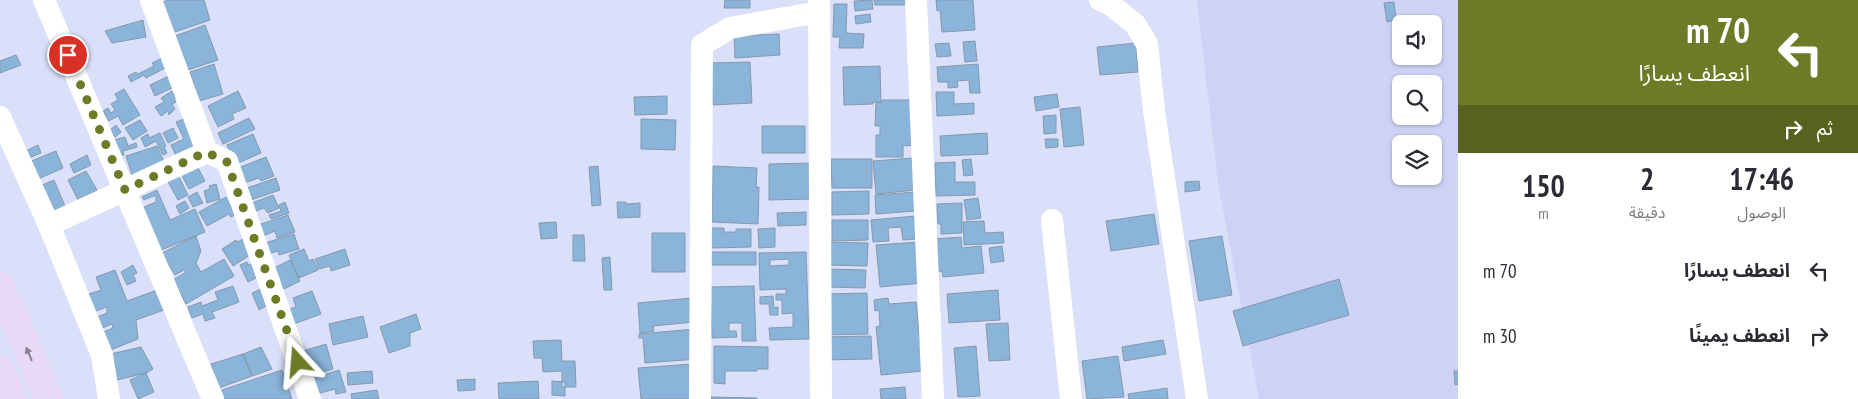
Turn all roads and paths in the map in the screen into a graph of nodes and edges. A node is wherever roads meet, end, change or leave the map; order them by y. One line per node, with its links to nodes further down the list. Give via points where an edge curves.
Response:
1 (44, 0): 8 (street)
2 (151, 0): 7 (street)
3 (916, 0): 20 (street)
4 (1100, 0): 22 (street, via 1135,24 1147,44)
5 (819, 6): 18 (street, via 730,28 702,45); 19 (street)
6 (0, 117): 10 (street)
7 (206, 152): 8 (street); 17 (street, via 227,162)
8 (125, 190): 10 (street); 16 (street)
9 (1052, 220): 21 (street)
10 (49, 225): 15 (street, via 102,355)
11 (0, 285): 14 (street, one-way to 11)
12 (0, 370): 13 (street)
13 (12, 399)
14 (48, 399)
15 (109, 399)
16 (213, 399)
17 (310, 399)
18 (700, 399)
19 (821, 399)
20 (933, 399)
21 (1071, 399)
22 (1196, 399)

